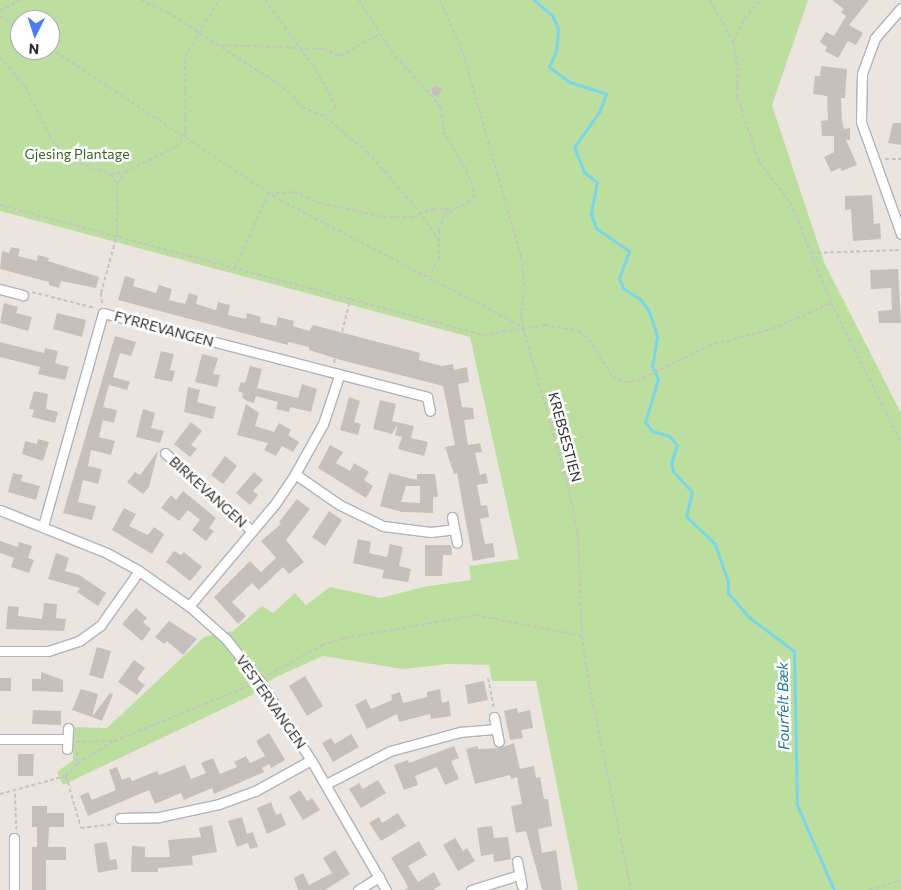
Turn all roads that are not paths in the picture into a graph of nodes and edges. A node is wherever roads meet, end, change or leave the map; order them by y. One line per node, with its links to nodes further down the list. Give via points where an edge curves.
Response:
1 (901, 8): 2 (street, via 875,38 862,73 861,122)
2 (901, 234)
3 (0, 289): 4 (street)
4 (23, 296)
5 (339, 376): 6 (street, FYRREVANGEN, via 427,397); 8 (street, BIRKEVANGEN, via 322,424); 11 (street, FYRREVANGEN, via 103,313)
6 (430, 411)
7 (165, 454): 13 (street, BIRKEVANGEN)
8 (295, 474): 12 (street, via 340,505 383,526 406,531); 13 (street, BIRKEVANGEN)
9 (0, 510): 11 (street, VESTERVANGEN)
10 (452, 517): 12 (street)
11 (43, 526): 15 (street, VESTERVANGEN, via 107,553)
12 (454, 529): 14 (street)
13 (252, 531): 16 (street, BIRKEVANGEN)
14 (457, 543)
15 (139, 571): 16 (street, VESTERVANGEN); 17 (street, via 100,626 79,641 48,651)
16 (189, 606): 23 (street, VESTERVANGEN, via 226,639 259,680)
17 (0, 651)
18 (494, 717): 20 (street)
19 (68, 728): 21 (street, via 67,744)
20 (496, 729): 22 (street); 24 (street, via 460,732 407,745 357,766)
21 (0, 738)
22 (498, 742)
23 (311, 760): 24 (street, VESTERVANGEN); 25 (street, via 255,791 219,804 160,817)
24 (326, 784): 29 (street, VESTERVANGEN)
25 (120, 818)
26 (14, 838): 31 (street)
27 (517, 861): 28 (street)
28 (520, 875): 30 (street); 34 (street)
29 (379, 877): 32 (street); 33 (street, VESTERVANGEN)
30 (522, 886)
31 (14, 890)
32 (358, 890)
33 (386, 890)
34 (470, 890)

